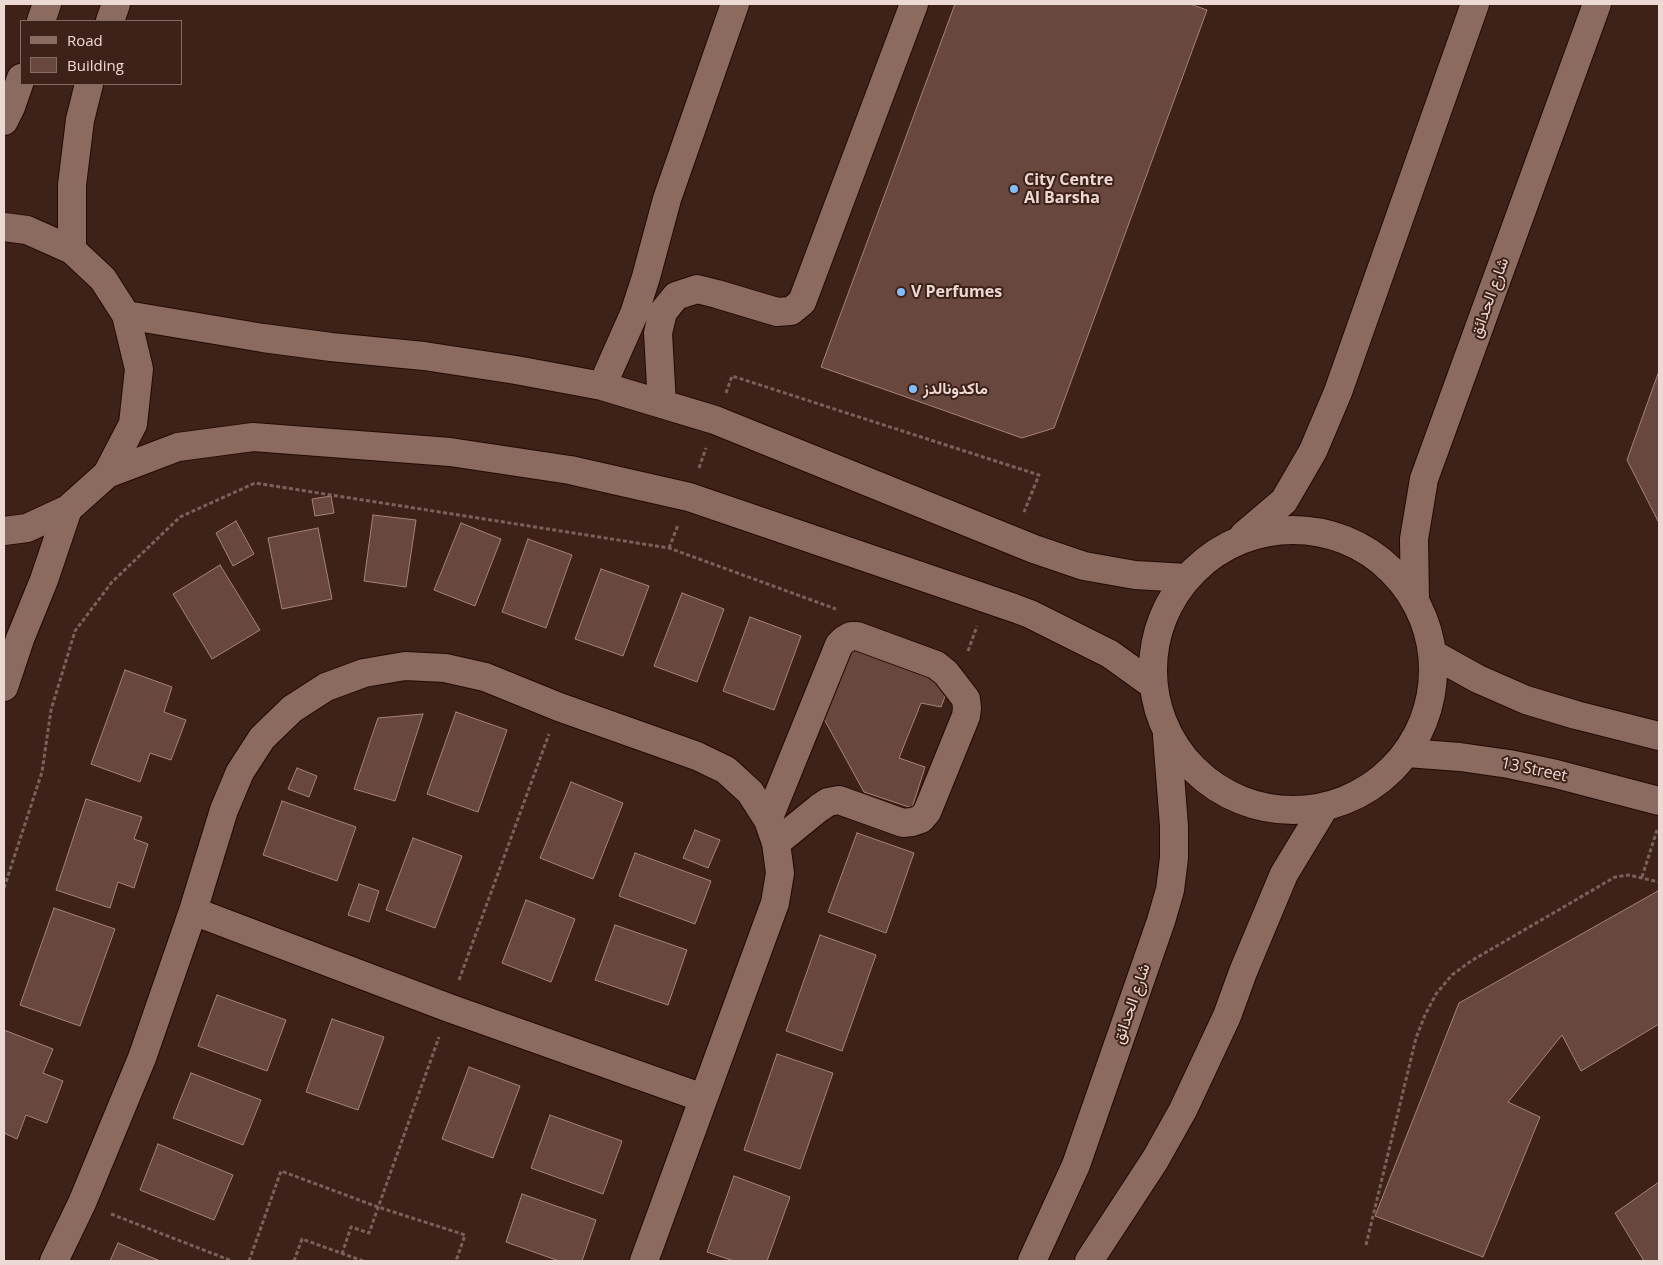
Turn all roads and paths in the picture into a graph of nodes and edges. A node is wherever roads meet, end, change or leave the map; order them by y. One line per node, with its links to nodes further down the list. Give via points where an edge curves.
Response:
1 (47, 4): 7 (street)
2 (116, 4): 8 (street)
3 (735, 4): 15 (street, via 667,199 634,314)
4 (914, 4): 16 (street, via 802,302 790,311 777,312 697,289 676,296 663,312 658,333)
5 (1475, 4): 23 (street, via 1338,392 1313,451 1284,500)
6 (1597, 4): 27 (street, شارع الحدائق, via 1424,479 1414,539)
7 (41, 20)
8 (110, 20)
9 (20, 81): 11 (street)
10 (89, 85): 13 (street, via 80,120 72,185)
11 (4, 121)
12 (4, 227): 13 (street, via 27,230)
13 (72, 250): 14 (street, via 103,279)
14 (126, 315): 15 (street, via 263,338 434,357); 18 (street, via 139,369 133,424)
15 (602, 386): 16 (street)
16 (662, 404): 17 (street)
17 (715, 420): 19 (path); 22 (street); 22 (path, via 732,376 1038,475)
18 (107, 474): 19 (street, via 178,447 253,437 450,452 570,470); 20 (street)
19 (689, 497): 24 (path); 26 (street)
20 (68, 509): 21 (street, via 27,528); 32 (street)
21 (4, 531)
22 (1012, 540): 25 (street, via 1084,566 1135,575)
23 (1238, 540): 25 (street, via 1211,556); 27 (street, via 1277,530 1300,529 1335,535 1366,550 1394,571)
24 (669, 548): 28 (path); 42 (path, via 256,483 180,517 112,582 75,631 51,710 42,772)
25 (1187, 578): 31 (street, via 1171,601 1157,635 1153,653)
26 (988, 599): 30 (path); 31 (street, via 1030,614 1110,654)
27 (1414, 599): 29 (street, via 1426,625)
28 (845, 612)
29 (1432, 654): 34 (street, via 1478,680 1526,700); 35 (street, via 1434,675 1426,716)
30 (965, 656)
31 (1153, 685): 33 (street)
32 (4, 687)
33 (1167, 734): 37 (street, via 1204,780 1230,797 1261,808 1292,812); 54 (street, شارع الحدائق, via 1174,826 1170,890 1076,1165)
34 (1659, 736)
35 (1407, 753): 36 (street, 13 Street, via 1460,756 1509,764); 37 (street, via 1388,774 1365,791)
36 (1659, 801)
37 (1324, 808): 55 (street, via 1284,874 1219,1033 1183,1110 1155,1160)
38 (1659, 824): 40 (path)
39 (772, 831): 39 (street, via 828,802 839,800 903,823 920,819 927,812 966,716 966,700 946,673 936,665 857,636 839,644); 43 (street, via 750,792 726,770 697,756 485,677 445,668 404,666 364,673 326,687 292,709 262,738 240,772 224,810); 44 (street, via 780,873 775,903)
40 (1642, 877): 41 (path); 46 (path, via 1616,877 1603,884 1472,960 1436,994 1416,1038)
41 (1659, 882)
42 (4, 888)
43 (193, 911): 44 (street, via 449,1008); 45 (street, via 142,1058)
44 (703, 1098): 53 (street)
45 (82, 1202): 47 (street); 48 (path)
46 (1366, 1245)
47 (54, 1261)
48 (232, 1261)
49 (249, 1261): 52 (path, via 281,1172 465,1235)
50 (294, 1261): 51 (path, via 302,1239)
51 (363, 1261)
52 (456, 1261)
53 (644, 1261)
54 (1032, 1261)
55 (1089, 1261)

